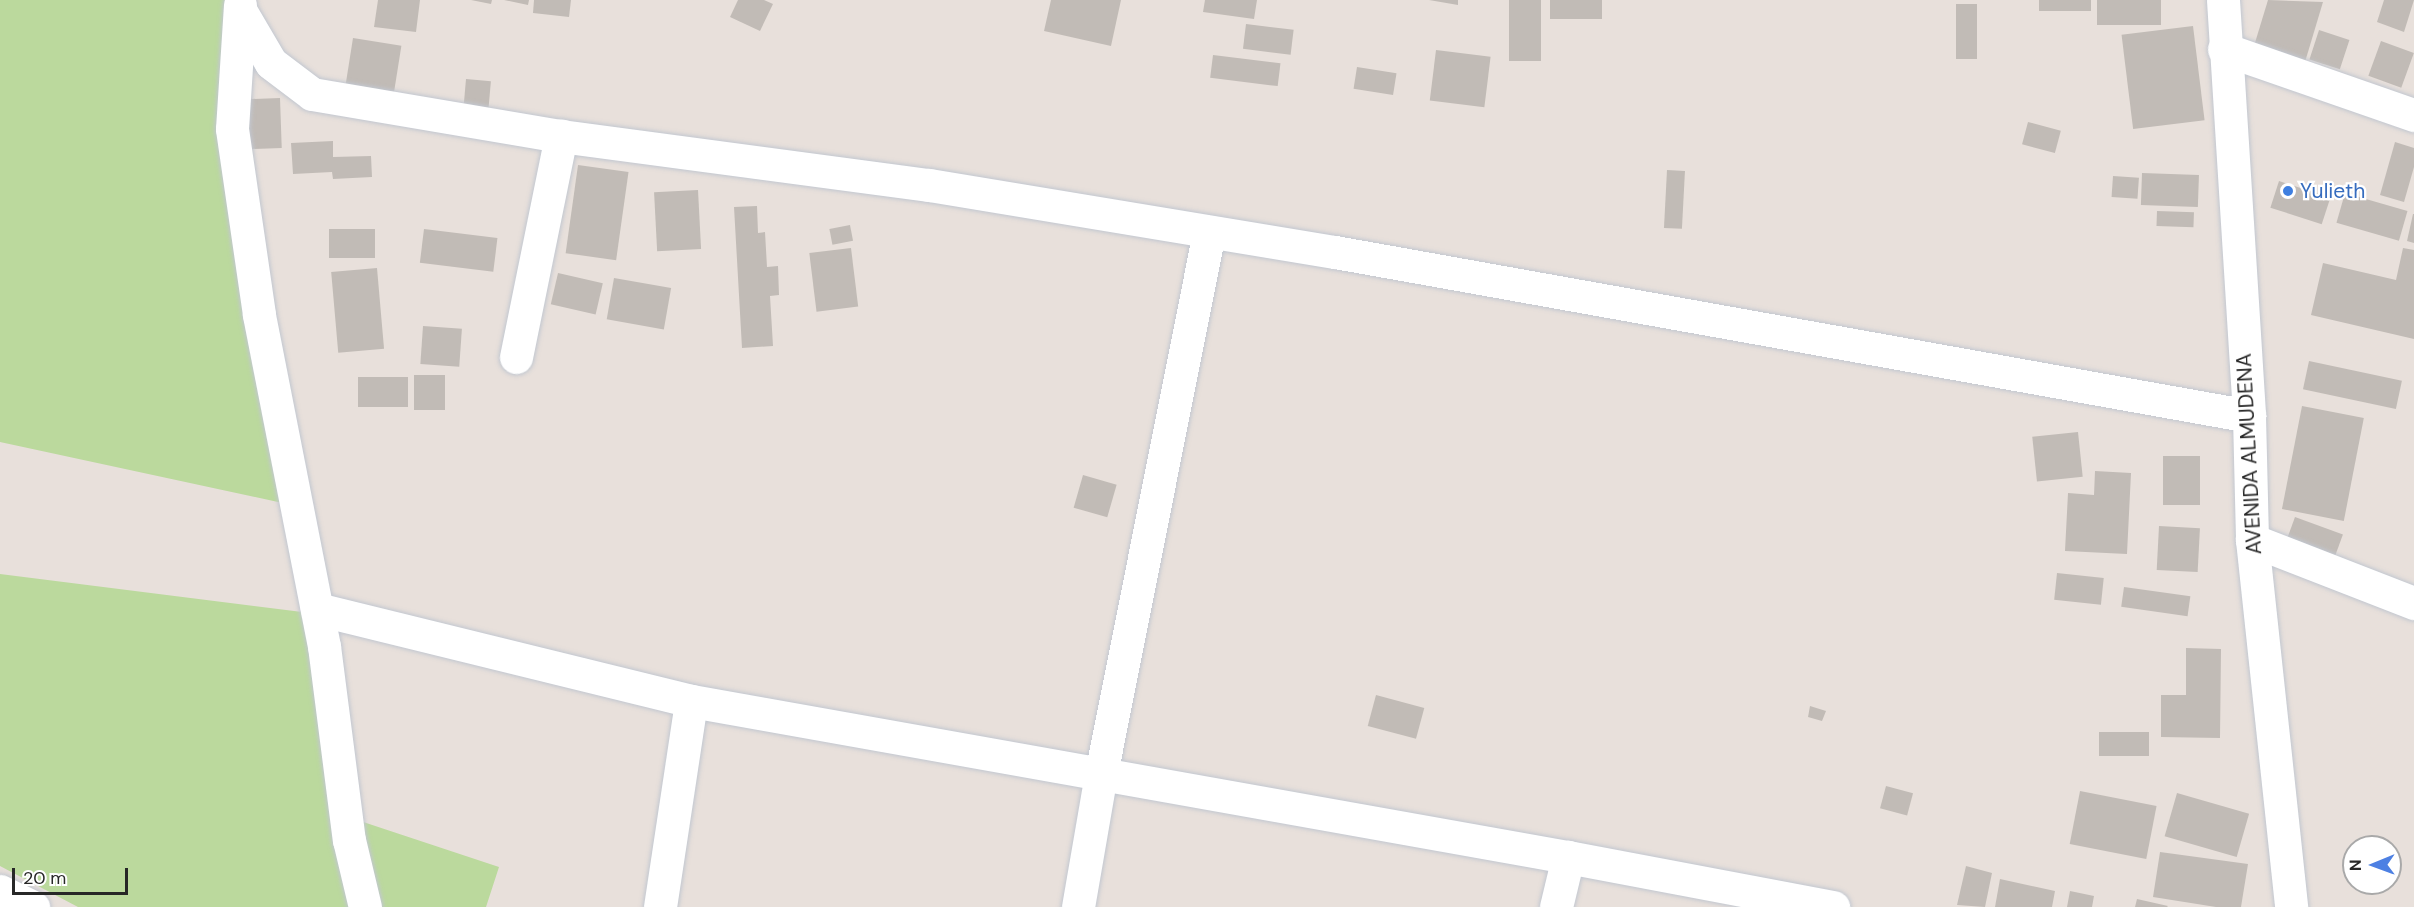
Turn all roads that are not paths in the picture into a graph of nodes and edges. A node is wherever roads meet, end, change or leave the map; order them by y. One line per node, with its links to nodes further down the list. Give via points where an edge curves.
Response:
1 (2223, 0): 3 (street, AVENIDA ALMUDENA)
2 (240, 5): 5 (street, via 272,63 312,93); 11 (street, via 232,129 259,315)
3 (2224, 49): 4 (street); 8 (street, AVENIDA ALMUDENA)
4 (2414, 115)
5 (561, 136): 6 (street, via 929,185); 7 (street)
6 (1209, 232): 8 (street); 13 (street)
7 (516, 357)
8 (2249, 416): 9 (street, AVENIDA ALMUDENA)
9 (2252, 540): 10 (street); 22 (street, AVENIDA ALMUDENA)
10 (2414, 603)
11 (317, 609): 12 (street); 17 (street, via 349,840)
12 (691, 701): 13 (street); 18 (street)
13 (1101, 774): 14 (street); 19 (street)
14 (1568, 857): 20 (street); 21 (street)
15 (0, 891): 16 (street)
16 (33, 907)
17 (365, 907)
18 (660, 907)
19 (1078, 907)
20 (1556, 907)
21 (1833, 907)
22 (2291, 907)

